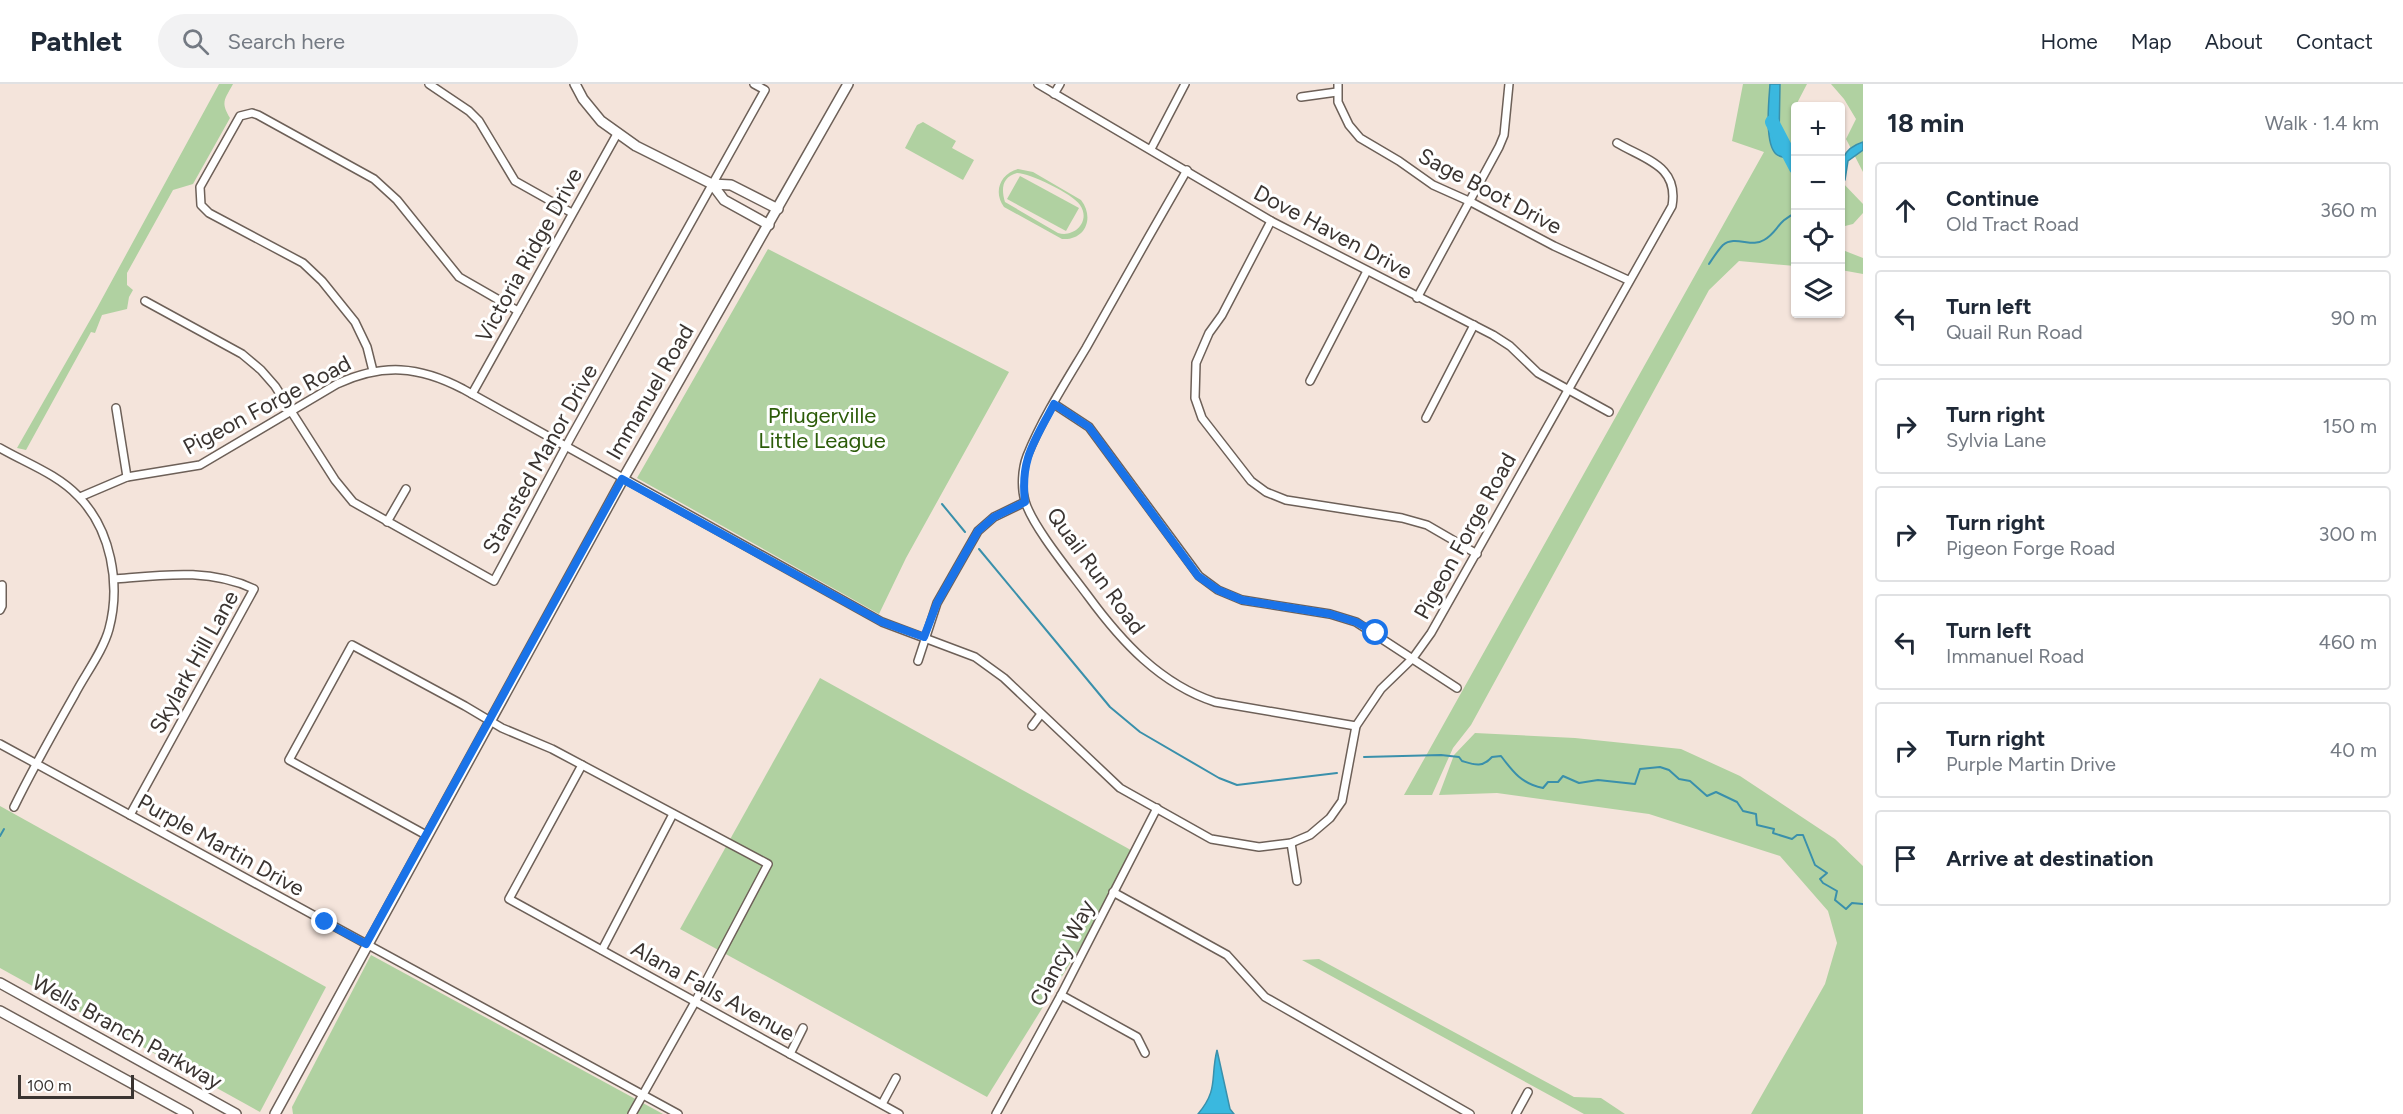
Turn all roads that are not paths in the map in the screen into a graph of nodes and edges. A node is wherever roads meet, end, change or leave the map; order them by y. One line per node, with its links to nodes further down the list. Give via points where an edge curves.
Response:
1 (429, 84): 20 (street, via 474,116 515,181)
2 (575, 84): 13 (street, via 591,110)
3 (754, 84): 17 (street, Stansted Manor Drive, via 765,90)
4 (848, 84): 19 (street, Immanuel Road)
5 (1038, 84): 11 (street, Dove Haven Drive)
6 (1060, 84): 11 (street)
7 (1185, 84): 15 (street)
8 (1338, 84): 10 (street, Sage Boot Drive)
9 (1509, 84): 18 (street, via 1504,135)
10 (1337, 93): 12 (street); 18 (street, Sage Boot Drive, via 1348,125 1360,138 1433,185)
11 (1054, 94): 15 (street, Dove Haven Drive)
12 (1301, 97)
13 (617, 134): 17 (street); 20 (street, Victoria Ridge Drive)
14 (1617, 143): 24 (street, Pigeon Forge Road, via 1665,170 1673,185 1672,206)
15 (1150, 149): 16 (street, Dove Haven Drive)
16 (1187, 170): 21 (street, Dove Haven Drive); 33 (street, Quail Run Road)
17 (712, 184): 19 (street, via 731,185); 22 (street, via 724,200); 38 (street, Stansted Manor Drive)
18 (1471, 202): 24 (street, Sage Boot Drive); 25 (street)
19 (778, 209): 22 (street, Immanuel Road)
20 (572, 213): 27 (street, Victoria Ridge Drive)
21 (1271, 221): 23 (street, Dove Haven Drive); 46 (street, via 1196,363 1195,398 1202,418 1251,481 1266,492 1286,500 1410,520 1427,525)
22 (769, 225): 41 (street, Immanuel Road)
23 (1367, 271): 25 (street, Dove Haven Drive); 30 (street)
24 (1628, 280): 31 (street, Pigeon Forge Road)
25 (1417, 298): 28 (street, Dove Haven Drive)
26 (145, 301): 35 (street, Stansted Manor Drive, via 242,354 275,386)
27 (518, 311): 29 (street, via 459,277 398,200 374,179 258,115 240,116 200,187 201,205 303,263 322,281 355,322); 32 (street, Victoria Ridge Drive)
28 (1474, 325): 31 (street, Dove Haven Drive, via 1510,346 1538,373); 37 (street)
29 (373, 370): 32 (street, Pigeon Forge Road, via 427,373); 35 (street, Pigeon Forge Road, via 337,384)
30 (1310, 381)
31 (1567, 389): 36 (street, Dove Haven Drive); 46 (street, Pigeon Forge Road)
32 (472, 394): 38 (street, Pigeon Forge Road)
33 (1054, 404): 44 (street, Quail Run Road, via 1026,458); 51 (street, via 1089,427 1198,576 1242,600 1356,622)
34 (116, 408): 40 (street)
35 (292, 410): 40 (street, Pigeon Forge Road, via 200,465); 45 (street, Stansted Manor Drive, via 347,495)
36 (1610, 412)
37 (1426, 418)
38 (566, 447): 41 (street, Pigeon Forge Road); 45 (street, Stansted Manor Drive, via 494,581)
39 (0, 448): 43 (street)
40 (127, 477): 43 (street, Pigeon Forge Road)
41 (622, 479): 50 (street, Pigeon Forge Road, via 882,622); 55 (street, Immanuel Road)
42 (406, 489): 45 (street)
43 (80, 497): 47 (street, via 96,519 109,550)
44 (1025, 502): 50 (street, via 994,517 978,531 937,603); 57 (street, Quail Run Road, via 1040,530 1109,626 1133,651 1192,695)
45 (387, 522)
46 (1477, 554): 51 (street, Pigeon Forge Road)
47 (114, 579): 59 (street, via 108,631); 64 (street, Skylark Hill Lane, via 203,575 235,580 255,589)
48 (2, 585): 49 (street)
49 (0, 610)
50 (924, 637): 52 (street); 54 (street, Pigeon Forge Road, via 975,657 1004,678)
51 (1413, 658): 53 (street); 57 (street, Pigeon Forge Road, via 1381,689)
52 (918, 661)
53 (1457, 688)
54 (1041, 714): 56 (street); 62 (street, Pigeon Forge Road, via 1120,788)
55 (489, 721): 60 (street); 65 (street, Immanuel Road); 65 (street, via 352,645 289,760)
56 (1032, 726)
57 (1356, 726): 66 (street, Pigeon Forge Road, via 1342,801 1310,835)
58 (0, 744): 59 (street, Purple Martin Drive)
59 (35, 763): 61 (street); 64 (street, Purple Martin Drive)
60 (582, 765): 63 (street); 70 (street, Alana Falls Avenue, via 509,899)
61 (14, 807)
62 (1157, 808): 66 (street, Pigeon Forge Road, via 1211,839 1259,847); 68 (street, Clancy Way)
63 (673, 814): 70 (street); 73 (street, via 768,864)
64 (130, 815): 69 (street, Purple Martin Drive)
65 (426, 835): 69 (street, Immanuel Road)
66 (1291, 843): 67 (street)
67 (1297, 881)
68 (1113, 892): 72 (street, Clancy Way); 89 (street, via 1227,955 1265,997)
69 (366, 944): 80 (street, Purple Martin Drive); 84 (street, Immanuel Road)
70 (602, 950): 73 (street, Alana Falls Avenue)
71 (0, 983): 83 (street, Wells Branch Parkway)
72 (1061, 995): 76 (street, via 1137,1038); 88 (street, Clancy Way)
73 (695, 1002): 77 (street, Alana Falls Avenue); 80 (street)
74 (0, 1011): 82 (street, Wells Branch Parkway)
75 (803, 1028): 77 (street)
76 (1145, 1053)
77 (790, 1054): 81 (street, Alana Falls Avenue)
78 (896, 1078): 81 (street)
79 (1528, 1092): 90 (street)
80 (642, 1094): 85 (street); 86 (street, Purple Martin Drive)
81 (882, 1104): 87 (street, Alana Falls Avenue)
82 (188, 1114)
83 (236, 1114)
84 (275, 1114)
85 (632, 1114)
86 (678, 1114)
87 (899, 1114)
88 (996, 1114)
89 (1470, 1114)
90 (1516, 1114)

